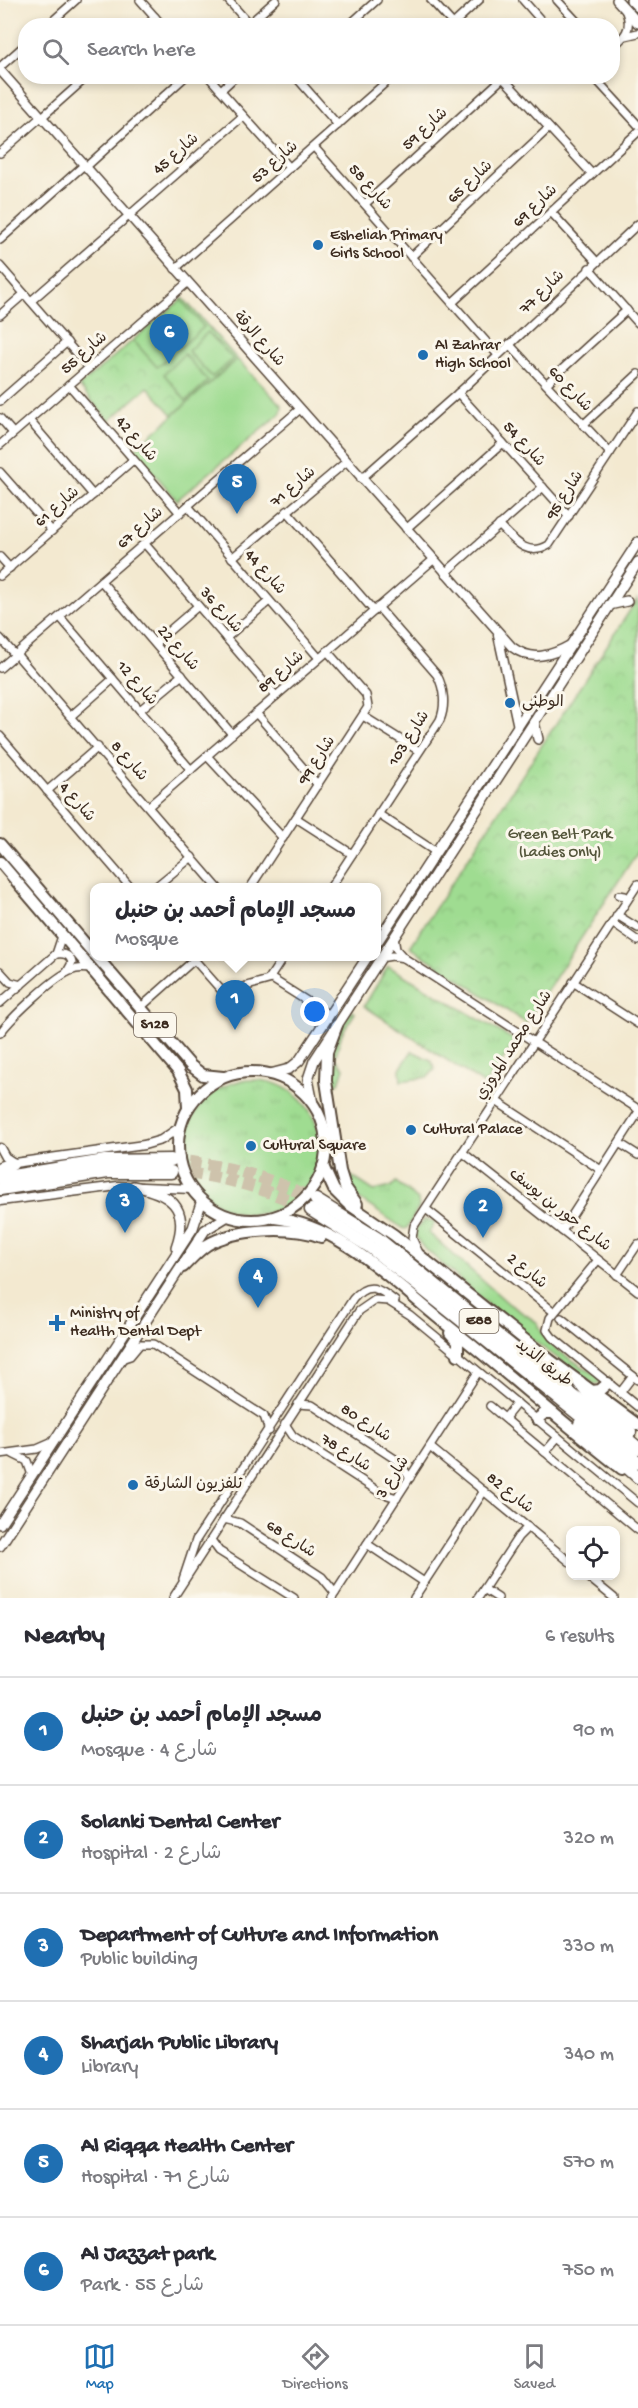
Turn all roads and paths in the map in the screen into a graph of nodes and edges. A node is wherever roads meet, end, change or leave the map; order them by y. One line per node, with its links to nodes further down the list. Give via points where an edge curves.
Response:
1 (76, 0): 15 (street)
2 (140, 0): 14 (street)
3 (228, 0): 16 (street)
4 (276, 0): 17 (street)
5 (377, 0): 18 (street)
6 (431, 0): 19 (street)
7 (479, 0): 20 (street)
8 (523, 0): 21 (street)
9 (557, 0): 22 (street)
10 (617, 0): 12 (main road)
11 (631, 0): 12 (main road); 13 (main road)
12 (623, 5): 23 (main road); 25 (street, via 629,23)
13 (638, 7)
14 (155, 17)
15 (56, 18)
16 (244, 18)
17 (257, 18)
18 (357, 18)
19 (446, 18)
20 (460, 18)
21 (539, 18)
22 (573, 18)
23 (638, 23)
24 (638, 33): 25 (street)
25 (625, 36): 26 (street)
26 (620, 41)
27 (18, 51): 28 (street)
28 (0, 68): 40 (street, شارع الرقة)
29 (79, 84): 40 (street)
30 (177, 84): 47 (street)
31 (215, 84): 38 (street)
32 (228, 84): 38 (street)
33 (302, 84): 41 (street)
34 (384, 84): 41 (street, شارع 53)
35 (496, 84): 50 (street, شارع 59)
36 (510, 84): 43 (street)
37 (600, 84): 42 (street)
38 (221, 90): 39 (street)
39 (243, 116): 48 (street); 52 (street, شارع 45)
40 (42, 117): 46 (street); 47 (street, شارع الرقة)
41 (338, 125): 45 (street, شارع 53)
42 (638, 125)
43 (549, 128): 49 (street); 55 (street, شارع 65)
44 (638, 132): 49 (street, شارع 69)
45 (314, 147): 48 (street, شارع 53); 50 (street, شارع 58)
46 (0, 153)
47 (85, 166): 52 (street, شارع الرقة); 54 (street)
48 (290, 168): 59 (street, شارع 53)
49 (592, 174): 51 (street, شارع 69)
50 (365, 204): 55 (street, شارع 58)
51 (551, 212): 56 (street); 63 (street, شارع 69)
52 (128, 214): 59 (street, شارع الرقة); 62 (street, شارع 45)
53 (637, 226): 56 (street, شارع 77)
54 (0, 240)
55 (411, 257): 63 (street, شارع 58)
56 (596, 261): 58 (street, شارع 77)
57 (0, 266): 61 (street)
58 (589, 268): 64 (street); 68 (street, شارع 77)
59 (175, 269): 60 (street, شارع الرقة)
60 (187, 283): 70 (street, شارع 55); 76 (street, شارع الرقة)
61 (24, 294): 62 (street); 65 (street)
62 (31, 301): 67 (street)
63 (452, 303): 69 (street, شارع 58)
64 (627, 310): 66 (street); 72 (street)
65 (0, 315)
66 (638, 323)
67 (67, 342): 70 (street); 75 (street)
68 (509, 344): 69 (street, شارع 77); 72 (street, شارع 60)
69 (498, 355): 74 (street, شارع 77)
70 (89, 368): 73 (street, شارع 55)
71 (638, 374): 80 (street)
72 (546, 384): 80 (street, شارع 60)
73 (69, 385): 79 (street, شارع 55); 85 (street, شارع 42)
74 (458, 393): 82 (street, شارع 54); 88 (street, شارع 77)
75 (0, 401)
76 (300, 409): 86 (street, شارع الرقة); 91 (street, شارع 67)
77 (638, 411): 84 (street, شارع 95)
78 (0, 418): 81 (street)
79 (29, 420): 81 (street, شارع 55); 90 (street)
80 (583, 425): 84 (street, شارع 60)
81 (13, 433): 83 (street, شارع 55)
82 (503, 443): 89 (street, شارع 54); 96 (street)
83 (0, 445)
84 (610, 453): 94 (street, شارع 95)
85 (134, 460): 90 (street, شارع 61); 93 (street, شارع 42)
86 (346, 462): 88 (street, شارع الرقة); 92 (street, شارع 71)
87 (0, 472): 97 (street)
88 (361, 479): 96 (street, شارع الرقة)
89 (543, 487): 94 (street, شارع 54); 95 (street)
90 (93, 495): 97 (street, شارع 61)
91 (188, 506): 93 (street, شارع 67); 101 (street, شارع 44)
92 (287, 512): 101 (street, شارع 71); 114 (street, شارع 103)
93 (180, 513): 99 (street, شارع 67)
94 (569, 516): 95 (street, شارع 95, via 552,542 538,549 520,546)
95 (500, 525): 106 (street)
96 (406, 529): 103 (street, شارع الرقة)
97 (52, 531): 105 (street, شارع 61)
98 (638, 542): 102 (main road)
99 (145, 544): 109 (street, شارع 67); 113 (street, شارع 36)
100 (0, 557): 105 (street)
101 (232, 558): 110 (street, شارع 44)
102 (627, 559): 108 (main road, via 632,562); 120 (main road)
103 (433, 560): 106 (street, شارع الرقة); 114 (street, شارع 89)
104 (638, 562): 108 (main road)
105 (10, 568): 107 (street, شارع 61)
106 (445, 573): 116 (street, شارع الرقة)
107 (0, 576)
108 (626, 580): 112 (main road)
109 (101, 581): 115 (street, شارع 67); 119 (street, شارع 22)
110 (269, 601): 118 (street); 123 (street, شارع 44)
111 (627, 601): 112 (main road)
112 (609, 604): 132 (main road)
113 (198, 606): 118 (street, شارع 36); 119 (street)
114 (376, 609): 121 (street, شارع 89); 138 (street, شارع 103, via 435,671 440,682 443,713)
115 (60, 617): 122 (street, شارع 67); 126 (street, شارع 12)
116 (495, 629): 120 (street, شارع الرقة, via 516,650 534,657 549,656); 133 (street, شارع الرقة)
117 (0, 638): 122 (street, شارع 8)
118 (226, 638): 127 (street, شارع 36)
119 (155, 643): 125 (street, شارع 22)
120 (572, 644): 133 (main road)
121 (327, 651): 123 (street, شارع 89); 131 (street, via 368,698)
122 (16, 655): 124 (street, شارع 67); 130 (street, شارع 8)
123 (319, 658): 127 (street, شارع 89)
124 (0, 668)
125 (182, 675): 128 (street); 134 (street, شارع 22)
126 (113, 679): 128 (street, شارع 12); 130 (street)
127 (276, 696): 129 (street, شارع 89)
128 (140, 710): 140 (street, شارع 12)
129 (256, 713): 134 (street, شارع 89); 141 (street)
130 (71, 716): 137 (street, شارع 8)
131 (363, 716): 138 (street); 141 (street, شارع 99)
132 (534, 722): 136 (main road); 158 (main road)
133 (518, 727): 148 (main road)
134 (232, 734): 139 (street, شارع 89)
135 (0, 736): 142 (street, شارع 4)
136 (538, 739)
137 (98, 747): 142 (street); 143 (street, شارع 8)
138 (419, 751): 144 (street, شارع 103)
139 (207, 756): 140 (street, شارع 89); 146 (street)
140 (191, 770): 143 (street, شارع 89)
141 (318, 785): 145 (street, شارع 99)
142 (47, 791): 152 (street, شارع 4)
143 (149, 806): 150 (street, شارع 8)
144 (378, 814): 148 (street); 149 (street, شارع 103)
145 (296, 818): 146 (street, شارع 99); 149 (street)
146 (282, 838): 155 (street, شارع 99)
147 (0, 844): 161 (main road, S128)
148 (436, 852): 158 (main road, via 423,880); 167 (main road)
149 (352, 854): 156 (street, شارع 103)
150 (192, 856): 153 (street); 154 (street, شارع 8)
151 (0, 862): 163 (main road, S128)
152 (127, 883)
153 (160, 883)
154 (214, 883)
155 (253, 883)
156 (333, 883)
157 (638, 884): 160 (street, شارع محمد المروزي)
158 (429, 885): 168 (main road)
159 (620, 895): 160 (street)
160 (627, 900): 162 (street, شارع محمد المروزي)
161 (61, 915): 163 (main road, via 58,924); 170 (main road, S128)
162 (617, 915): 164 (street, شارع محمد المروزي); 165 (street)
163 (48, 917): 166 (main road, S128)
164 (612, 923): 169 (street); 186 (street, شارع محمد المروزي)
165 (638, 928)
166 (62, 933): 171 (street); 182 (main road, S128)
167 (381, 936)
168 (394, 937): 172 (main road); 174 (street, via 396,949)
169 (638, 941)
170 (90, 949)
171 (56, 954): 183 (street, via 70,957 72,963); 187 (street)
172 (381, 956)
173 (381, 958): 174 (street)
174 (404, 958): 195 (street)
175 (100, 961): 190 (main road, S128)
176 (190, 961): 190 (street)
177 (196, 961): 184 (street, via 224,991)
178 (281, 961): 184 (street)
179 (365, 961): 191 (main road)
180 (378, 961): 193 (main road)
181 (0, 971): 185 (street)
182 (93, 971): 183 (street, via 80,968); 200 (main road, S128, via 178,1071 187,1089)
183 (67, 972): 194 (street, via 15,1015)
184 (269, 979): 191 (street)
185 (8, 980): 187 (street); 188 (street)
186 (573, 982): 192 (street); 195 (street, شارع محمد المروزي)
187 (21, 985): 188 (street)
188 (10, 994): 189 (street)
189 (0, 1002)
190 (140, 1008): 197 (main road, S128, via 191,1066 208,1076)
191 (329, 1016): 196 (main road, via 299,1061)
192 (638, 1024)
193 (337, 1025): 199 (main road, via 309,1073); 218 (main road, via 327,1052 326,1071 340,1171 348,1193)
194 (0, 1034)
195 (534, 1042): 198 (street, شارع محمد المروزي); 201 (street)
196 (270, 1074): 197 (main road, via 250,1072); 199 (main road, via 298,1088)
197 (224, 1077): 200 (main road, via 203,1090)
198 (496, 1101): 205 (street, شارع محمد المروزي); 209 (street)
199 (313, 1104): 208 (main road, via 326,1134)
200 (188, 1108): 202 (main road)
201 (638, 1111): 203 (street)
202 (180, 1127): 207 (street, via 161,1140 144,1145); 213 (main road, via 179,1160)
203 (619, 1143): 206 (street); 209 (street)
204 (0, 1148): 207 (street)
205 (462, 1152): 216 (street, شارع محمد المروزي); 220 (street, شارع حور بن يوسف)
206 (638, 1155)
207 (7, 1165)
208 (323, 1166): 218 (main road, via 340,1197); 219 (main road, via 309,1193 291,1208)
209 (601, 1170): 220 (street)
210 (0, 1178): 212 (highway, via 105,1161 171,1166)
211 (133, 1186): 213 (street); 215 (street); 224 (main road, via 160,1192 177,1209 181,1232)
212 (0, 1189)
213 (192, 1190): 214 (main road)
214 (202, 1200): 217 (main road); 224 (main road, via 195,1223)
215 (0, 1202)
216 (426, 1209): 223 (street, شارع محمد المروزي, via 411,1232); 229 (street, شارع 2)
217 (228, 1215): 219 (main road); 226 (main road, via 208,1227)
218 (368, 1216): 223 (main road)
219 (270, 1217): 222 (main road, via 317,1228)
220 (562, 1231): 225 (street, شارع حور بن يوسف)
221 (638, 1244): 227 (street)
222 (362, 1257): 226 (main road, via 312,1234 282,1229 219,1240 201,1249); 232 (main road)
223 (421, 1257): 241 (main road)
224 (171, 1260): 237 (main road)
225 (598, 1260): 227 (street, شارع حور بن يوسف); 229 (street)
226 (183, 1267): 234 (main road)
227 (617, 1275): 228 (street, شارع حور بن يوسف)
228 (638, 1292)
229 (554, 1312): 242 (street, via 547,1324 549,1334)
230 (410, 1315): 233 (street); 235 (street, via 382,1291 364,1289 353,1299); 240 (street, via 388,1301 369,1302)
231 (561, 1318): 239 (street)
232 (444, 1322): 233 (main road, via 458,1342); 250 (main road)
233 (458, 1354): 238 (street)
234 (121, 1359): 245 (main road); 252 (street, via 130,1356 140,1344 153,1344)
235 (313, 1363): 240 (street); 251 (street)
236 (518, 1366): 262 (highway, طريق الذيد / E88, via 313,1205 377,1238); 265 (highway, طريق الذيد / E88); 268 (highway)
237 (98, 1372): 245 (main road, via 102,1378 94,1391); 260 (main road)
238 (478, 1372): 246 (street); 261 (street, شارع 3)
239 (635, 1378): 244 (street)
240 (313, 1381): 247 (street)
241 (579, 1382): 243 (main road); 259 (highway)
242 (608, 1383): 243 (main road); 244 (street)
243 (592, 1391): 256 (main road)
244 (620, 1393): 249 (street)
245 (95, 1399): 279 (main road)
246 (517, 1403): 253 (street); 254 (street)
247 (298, 1404): 255 (street); 267 (street, شارع 80, via 312,1405 398,1461)
248 (490, 1406): 253 (street)
249 (638, 1407)
250 (553, 1413): 254 (main road); 268 (main road)
251 (279, 1415): 252 (street); 257 (street)
252 (264, 1416): 257 (street)
253 (505, 1419): 263 (street)
254 (537, 1419): 258 (street)
255 (285, 1424): 270 (street, شارع 78, via 293,1436 381,1493); 272 (street)
256 (638, 1425)
257 (269, 1431): 274 (street)
258 (558, 1437): 263 (street); 271 (street)
259 (638, 1439)
260 (54, 1442): 264 (street, via 37,1449); 266 (main road)
261 (430, 1447): 267 (street, شارع 3); 269 (street, شارع 82)
262 (638, 1448)
263 (545, 1452): 276 (street)
264 (4, 1453): 266 (street, via 25,1458)
265 (638, 1462)
266 (32, 1475): 273 (main road)
267 (410, 1478): 270 (street, شارع 3)
268 (638, 1479)
269 (484, 1491): 275 (street, شارع 82); 282 (street)
270 (397, 1498): 278 (street, شارع 3)
271 (638, 1503)
272 (224, 1519): 277 (street); 285 (street, شارع 68, via 240,1523 322,1576)
273 (0, 1524)
274 (207, 1524): 277 (street, via 200,1543); 283 (street, via 195,1544)
275 (528, 1527): 280 (street, شارع 82); 284 (street)
276 (638, 1530)
277 (209, 1543): 283 (street); 287 (street)
278 (367, 1544): 282 (street); 285 (street, شارع 3)
279 (0, 1546)
280 (566, 1559)
281 (592, 1580): 291 (street)
282 (424, 1582): 288 (street)
283 (180, 1586): 286 (street)
284 (484, 1589): 289 (street); 290 (street)
285 (333, 1596)
286 (173, 1598)
287 (294, 1598)
288 (414, 1598)
289 (478, 1598)
290 (498, 1598)
291 (614, 1598)

